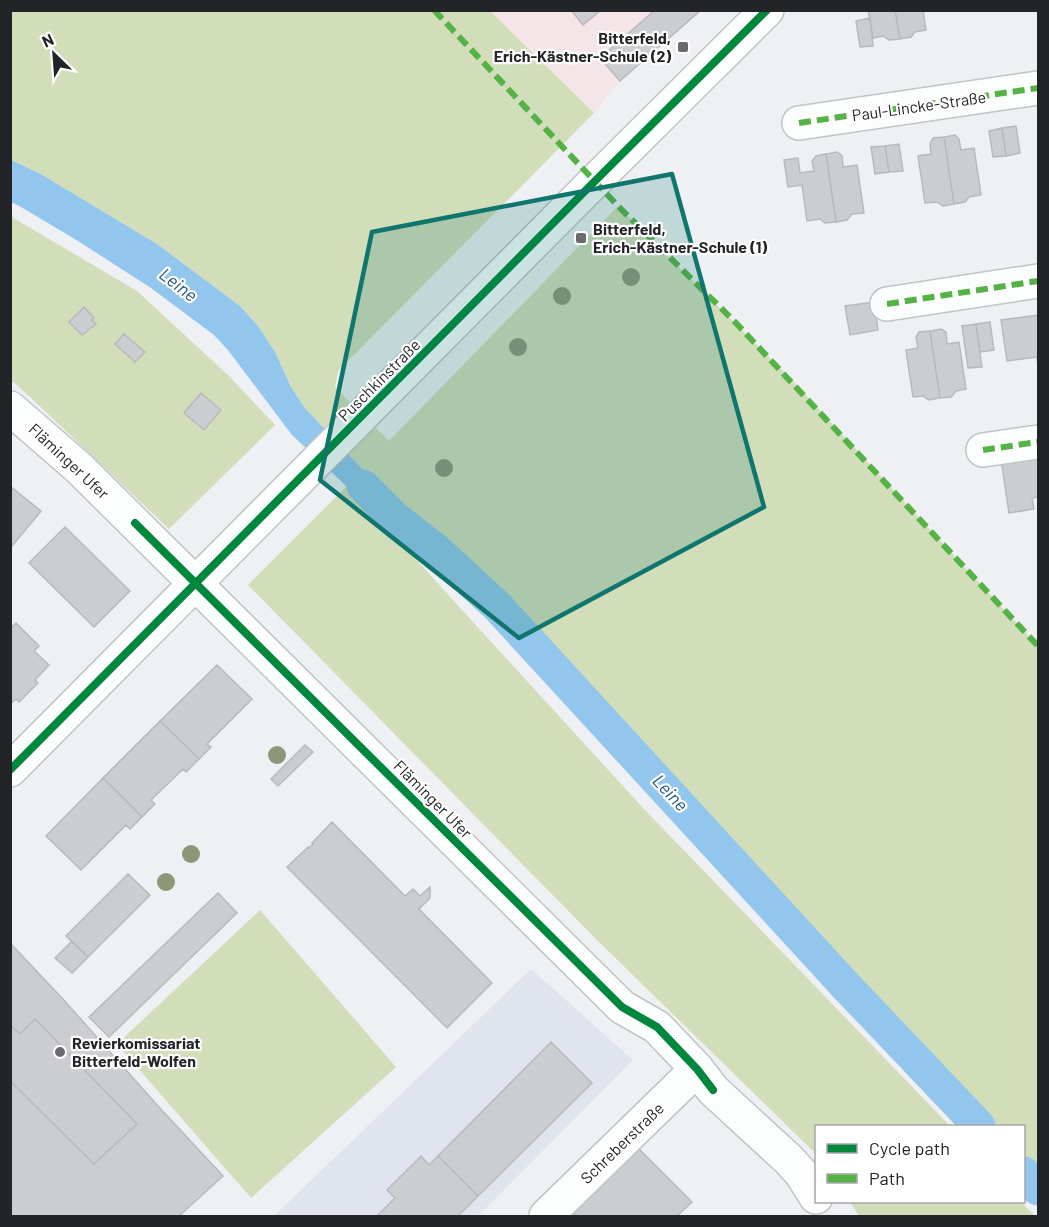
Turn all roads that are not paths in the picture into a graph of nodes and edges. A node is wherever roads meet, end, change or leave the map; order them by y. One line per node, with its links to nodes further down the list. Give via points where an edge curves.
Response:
1 (767, 10): 9 (street, Puschkinstraße)
2 (1038, 88): 3 (street, Paul-Lincke-Straße)
3 (799, 123)
4 (1038, 281): 5 (street)
5 (887, 304)
6 (10, 408): 9 (street, Fläminger Ufer, via 79,468)
7 (1038, 442): 8 (street)
8 (983, 450)
9 (195, 584): 10 (street, Puschkinstraße); 11 (street, Fläminger Ufer, via 622,1007 657,1027)
10 (10, 770)
11 (698, 1069): 12 (street, Fläminger Ufer, via 713,1090 801,1173); 14 (street, Schreberstraße)
12 (815, 1195)
13 (820, 1203): 15 (street)
14 (546, 1216)
15 (828, 1216)

